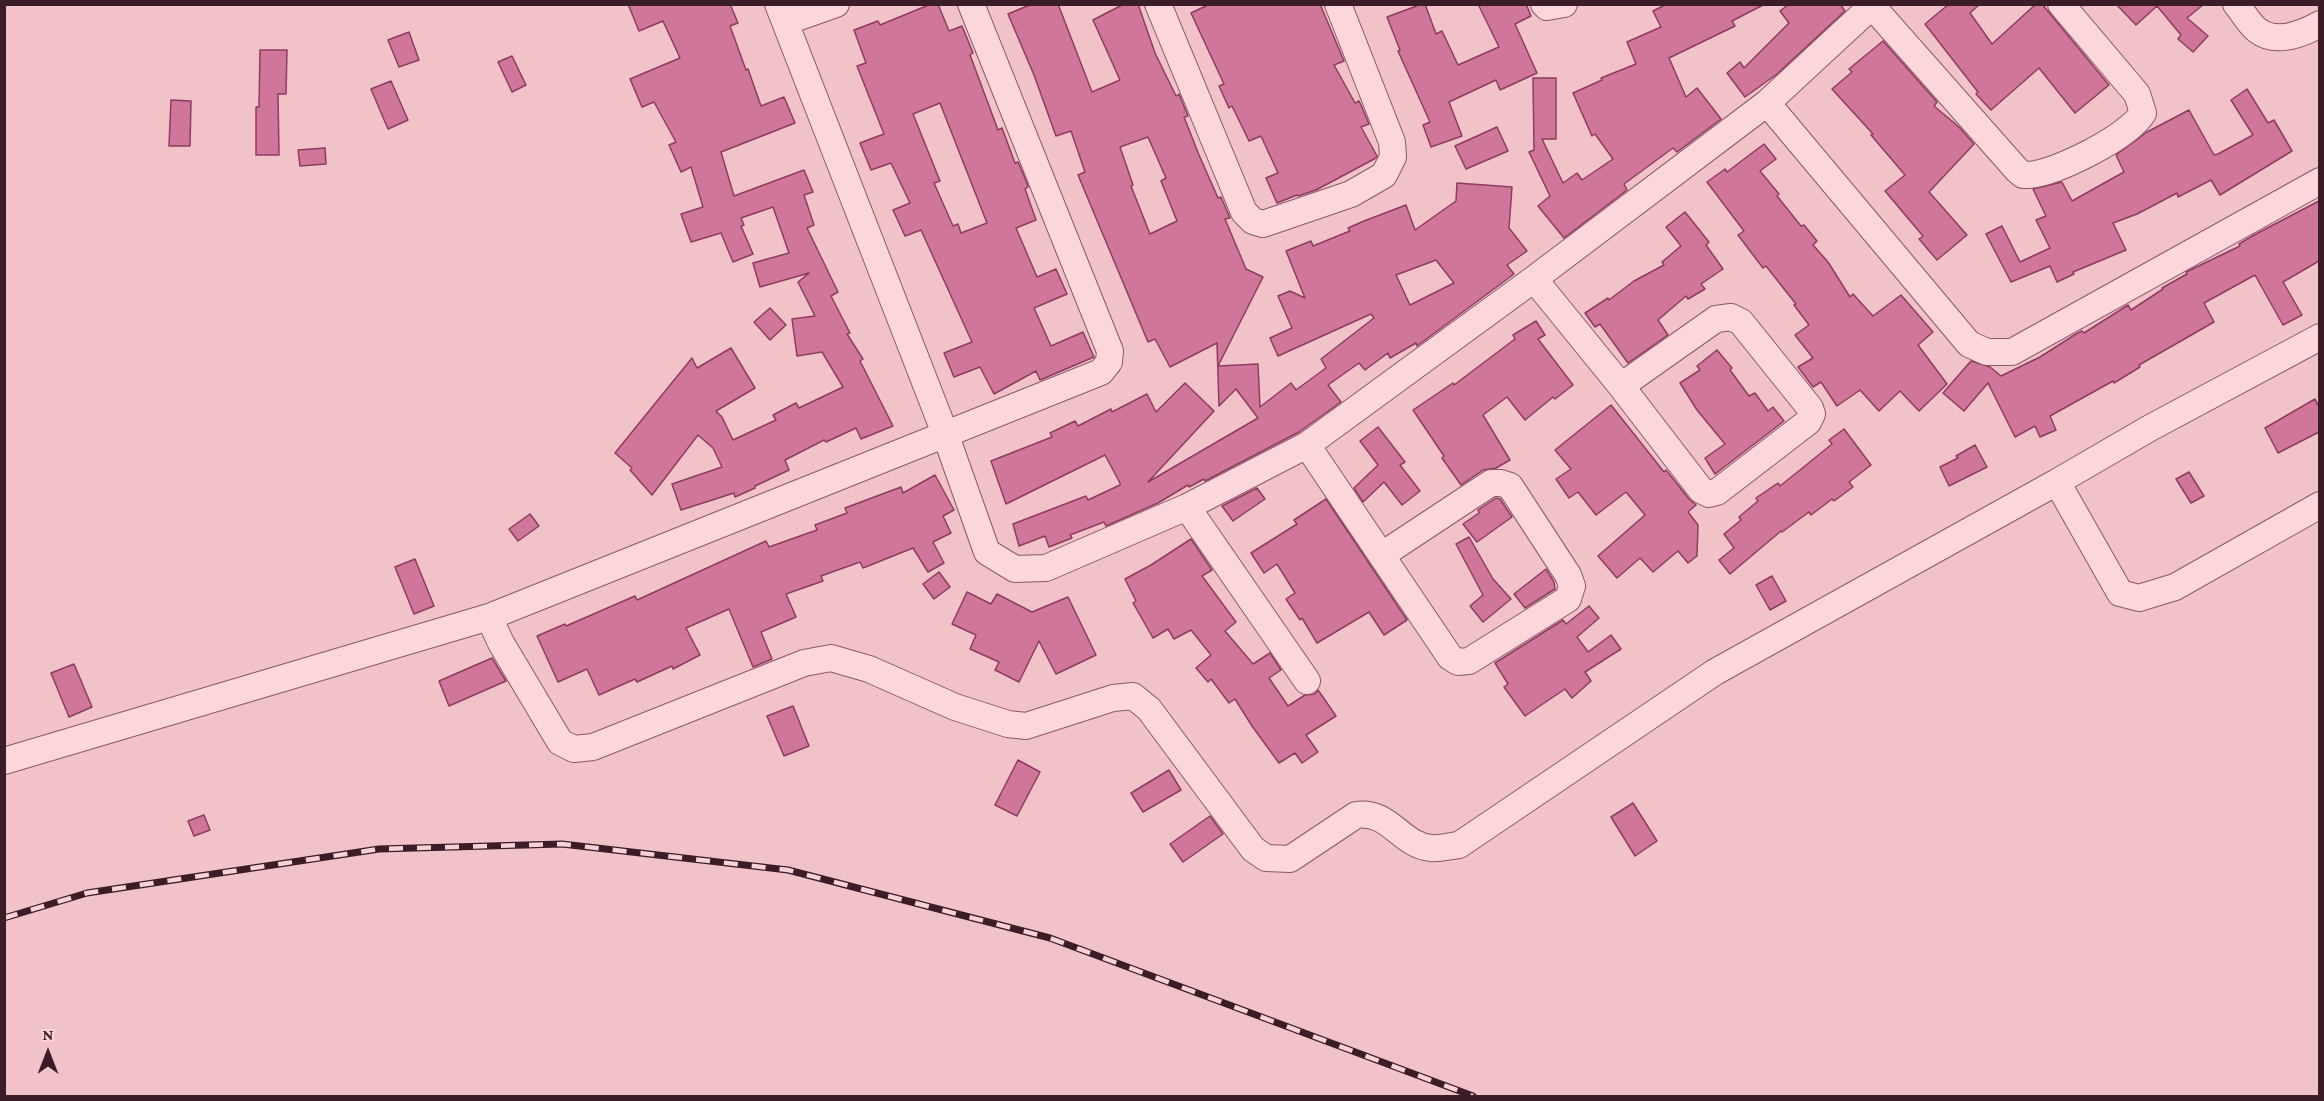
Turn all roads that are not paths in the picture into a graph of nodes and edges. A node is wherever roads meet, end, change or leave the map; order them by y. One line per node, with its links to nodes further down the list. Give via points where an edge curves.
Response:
1 (836, 4): 10 (street)
2 (971, 4): 17 (street, via 1110,351 1109,362 1101,372)
3 (1158, 4): 4 (street, via 1244,212 1252,221 1263,224 1351,194 1384,175 1393,157 1392,141)
4 (1338, 4)
5 (1544, 4): 6 (street)
6 (1564, 4)
7 (2061, 4): 9 (street, via 2137,94 2143,113 2138,122 2085,156 2028,175 2017,170)
8 (2236, 4): 11 (street, via 2258,31 2280,38 2304,33)
9 (1873, 5): 12 (street)
10 (782, 13): 17 (street)
11 (2319, 24)
12 (1767, 103): 13 (street, via 1969,344 1986,352 2012,352); 14 (street)
13 (2319, 181)
14 (1534, 279): 16 (street); 18 (street)
15 (2319, 337): 19 (street)
16 (1621, 386): 16 (street, via 1701,490 1709,494 1717,492 1808,422 1812,414 1741,322 1731,317 1716,319)
17 (946, 436): 21 (street, via 987,552 1015,569 1046,568); 23 (street)
18 (1307, 445): 21 (street); 22 (street)
19 (2057, 482): 20 (street, via 2120,593 2139,598 2175,587); 23 (street, via 1715,672 1459,845 1431,849 1413,843 1380,818 1368,814 1356,816 1290,859 1266,858 1253,849 1149,709 1133,696 1113,698 1026,726 1008,724 831,658 804,663 593,747 574,748 560,742)
20 (2319, 505)
21 (1187, 507): 24 (street)
22 (1382, 555): 22 (street, via 1450,657 1458,662 1469,661 1568,600 1572,586 1510,486 1501,483 1491,483)
23 (489, 617): 25 (street)
24 (1307, 681)
25 (4, 761)

